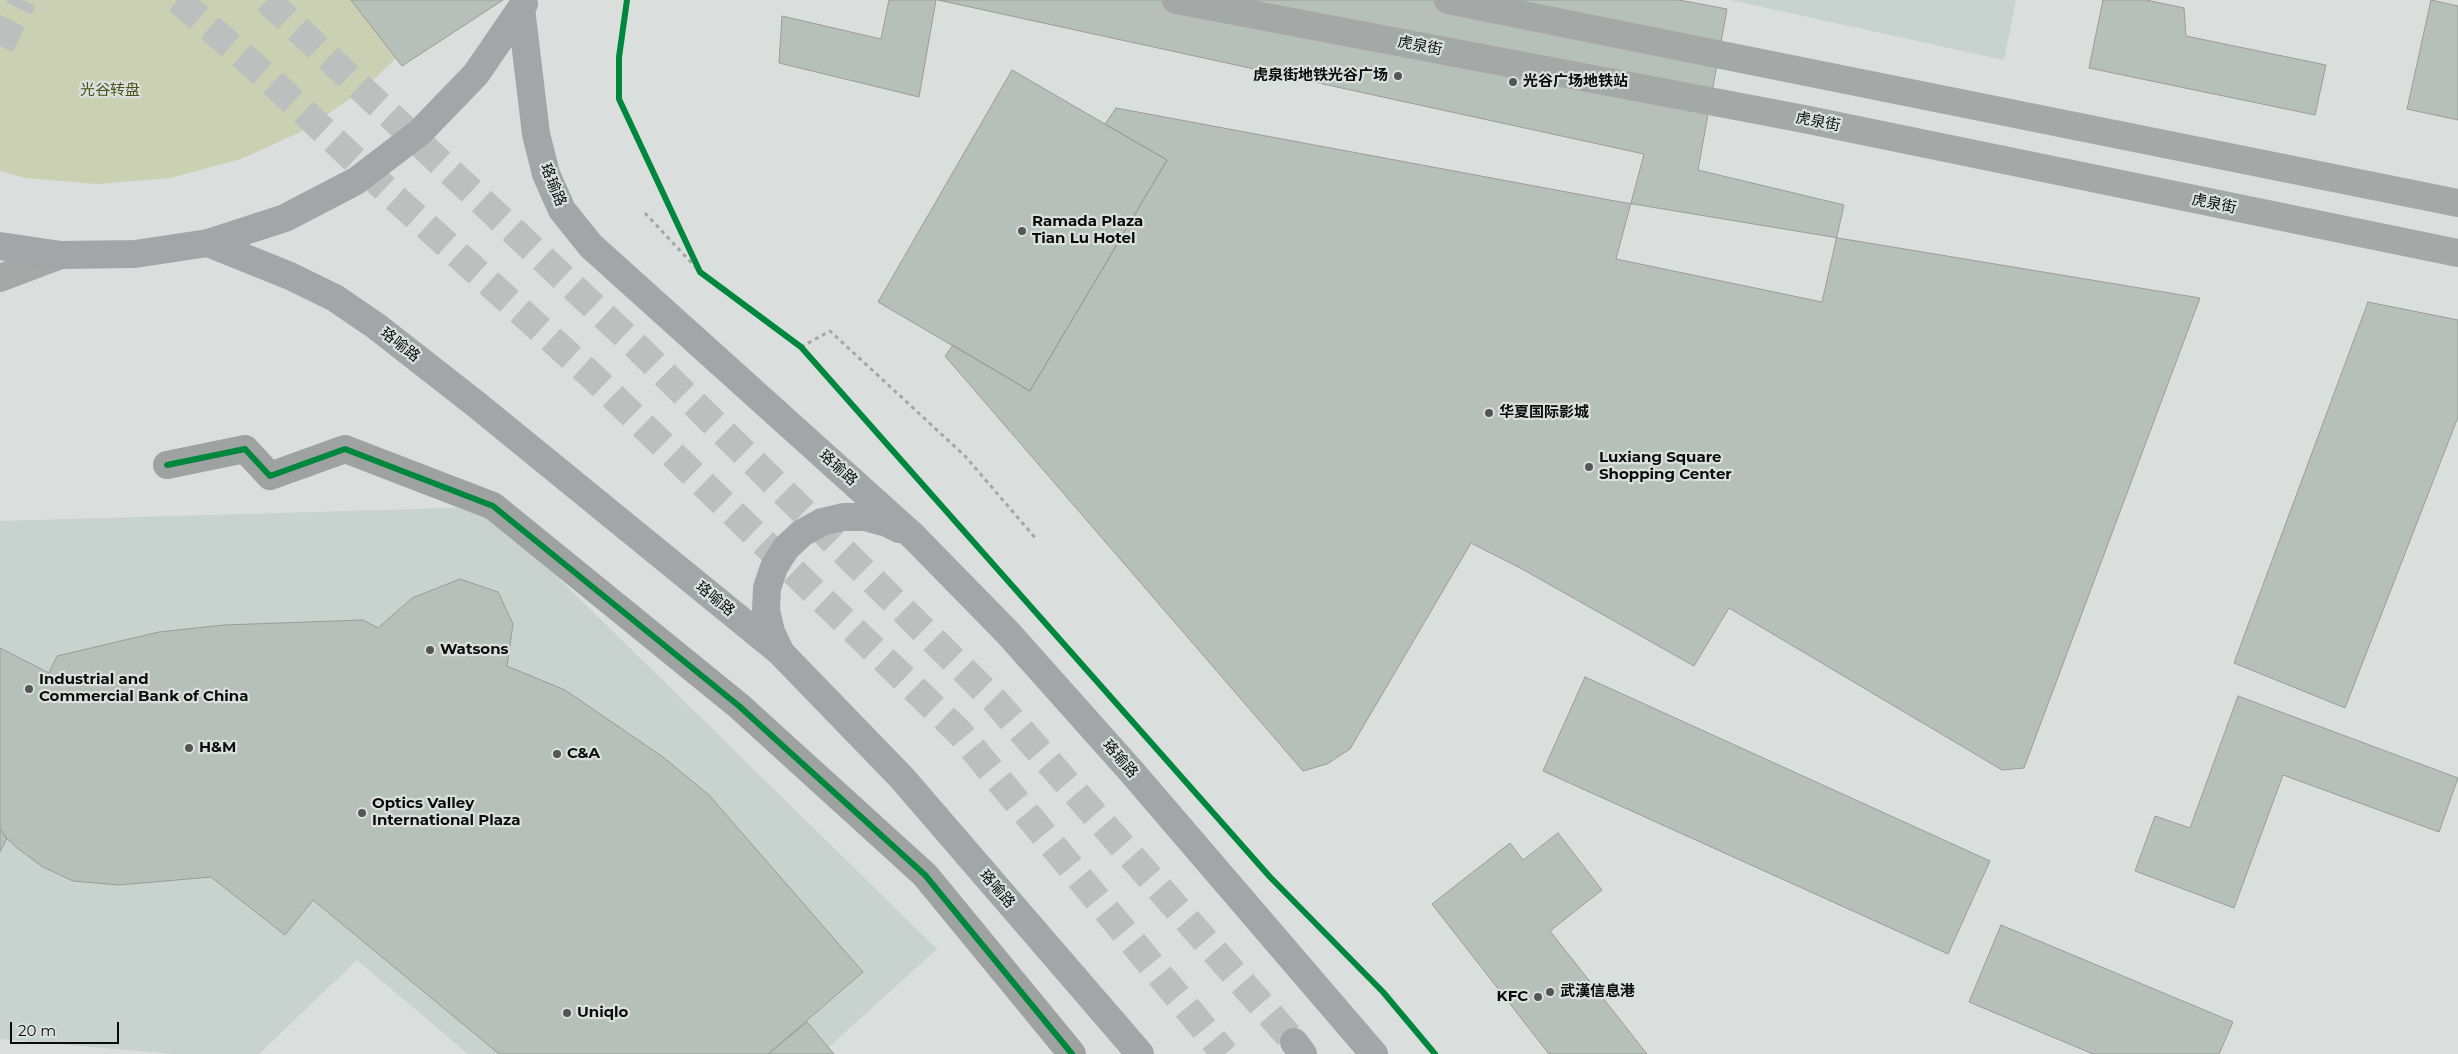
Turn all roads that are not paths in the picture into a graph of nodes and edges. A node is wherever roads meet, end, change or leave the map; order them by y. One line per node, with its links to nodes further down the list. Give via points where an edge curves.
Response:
1 (1176, 0): 7 (main road, 虎泉街, via 1804,119)
2 (1448, 0): 4 (main road)
3 (523, 4): 5 (highway, via 476,74 420,132 356,181 285,218); 11 (highway, 珞瑜路, via 536,134 546,174 562,210 591,246)
4 (2458, 203)
5 (208, 243): 8 (highway, via 135,254); 12 (highway, 珞喻路, via 335,298 376,326)
6 (0, 246): 8 (highway)
7 (2458, 253)
8 (61, 255): 9 (main road)
9 (0, 278)
10 (167, 465): 13 (main road, via 245,448 270,476 345,449 493,506 739,706 925,875)
11 (914, 536): 12 (highway, via 865,517 843,517 822,522 802,533 786,548 774,567 767,588 770,632); 15 (highway, 珞瑜路, via 1008,633)
12 (780, 652): 14 (highway, 珞喻路, via 902,778)
13 (1072, 1054)
14 (1140, 1054)
15 (1374, 1054)

